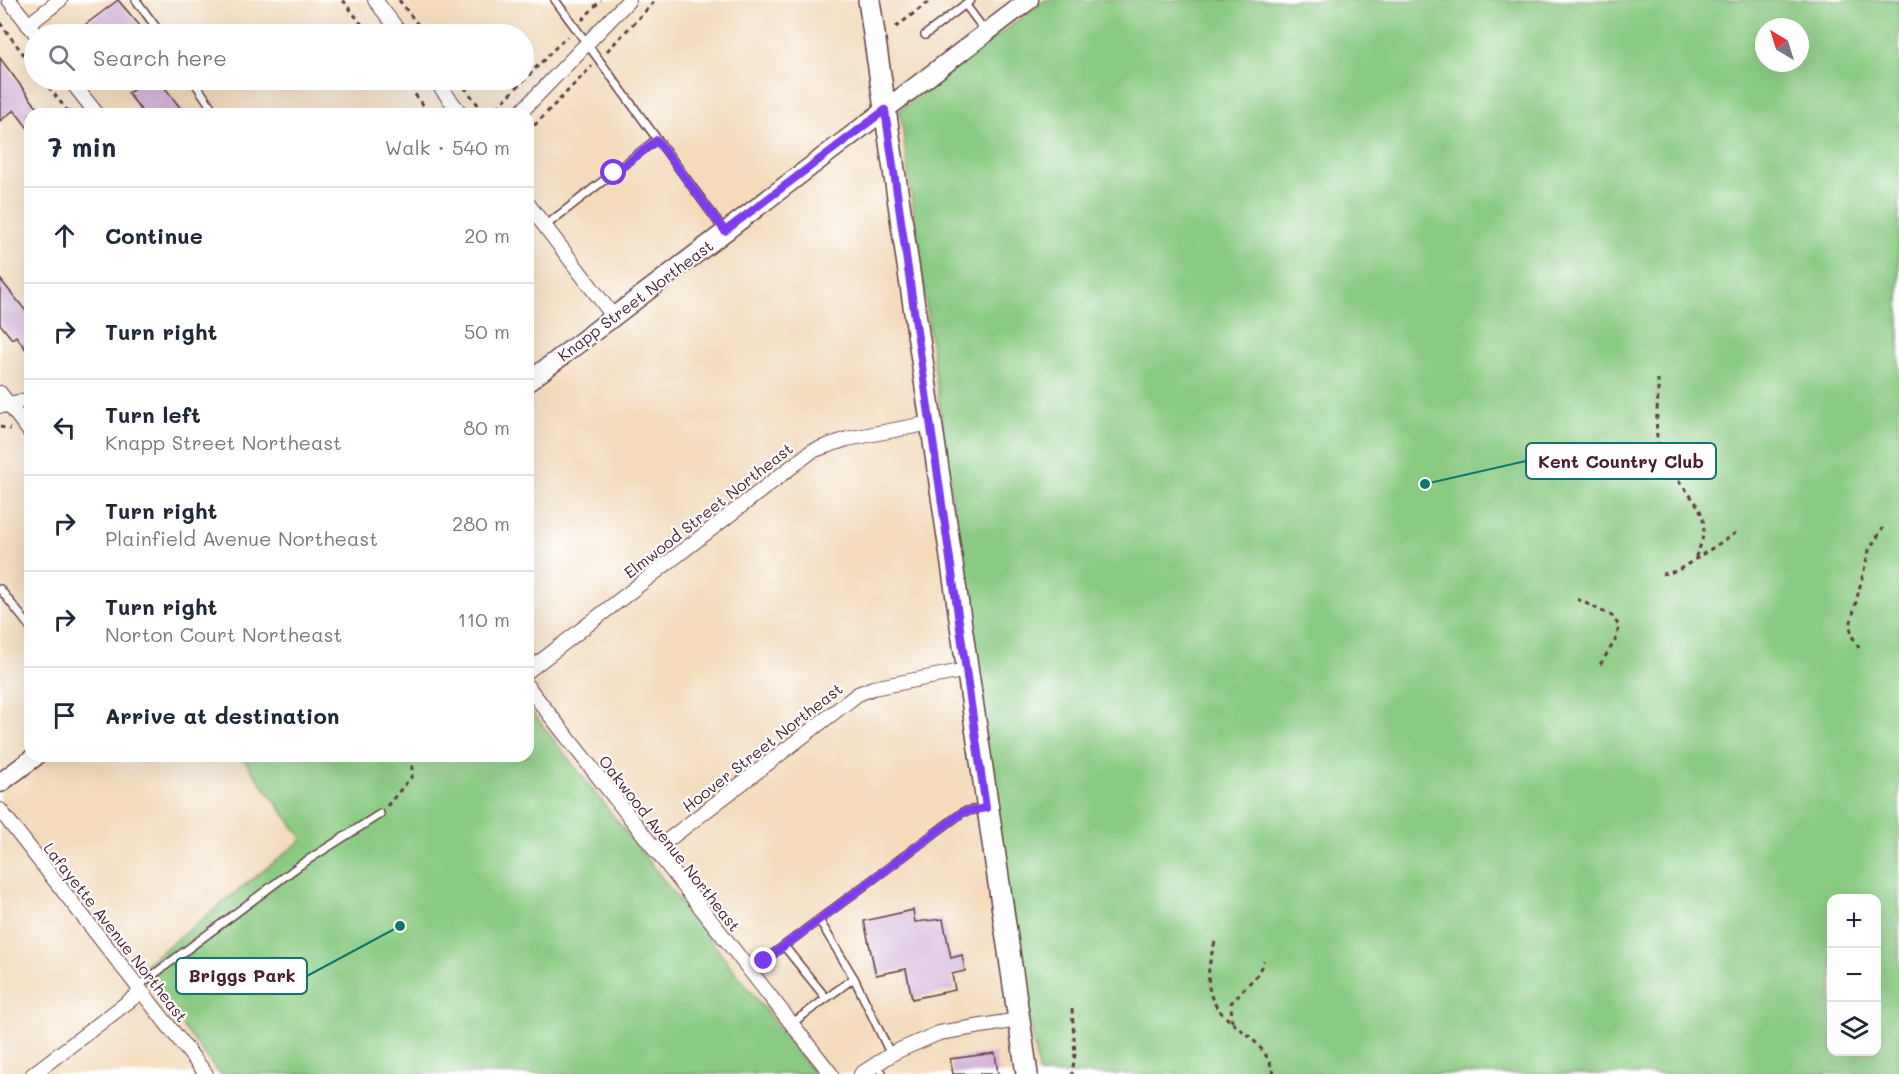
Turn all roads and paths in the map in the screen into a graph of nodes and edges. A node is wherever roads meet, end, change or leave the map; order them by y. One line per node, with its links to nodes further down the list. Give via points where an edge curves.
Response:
1 (9, 0): 16 (street)
2 (60, 0): 17 (street)
3 (136, 0): 18 (lane)
4 (343, 0): 19 (path)
5 (375, 0): 20 (street)
6 (399, 0): 21 (path)
7 (555, 0): 22 (lane)
8 (601, 0): 22 (path)
9 (629, 0): 26 (street)
10 (869, 0): 44 (main road)
11 (931, 0): 12 (path)
12 (925, 2): 23 (path)
13 (968, 2): 24 (lane); 25 (lane)
14 (1021, 2): 24 (street, Knapp Street Northeast)
15 (0, 23): 27 (path)
16 (27, 24)
17 (38, 24)
18 (154, 24)
19 (361, 24)
20 (393, 24)
21 (417, 24)
22 (575, 27): 26 (lane); 28 (path)
23 (896, 27)
24 (986, 32): 44 (street, Knapp Street Northeast)
25 (925, 35)
26 (586, 45): 43 (street); 45 (lane)
27 (24, 55)
28 (534, 69)
29 (51, 90): 36 (path)
30 (78, 90): 37 (street)
31 (200, 90): 38 (lane)
32 (412, 90): 39 (path)
33 (442, 90): 40 (street)
34 (467, 90): 41 (path)
35 (514, 90): 42 (path)
36 (65, 108)
37 (92, 108)
38 (212, 108)
39 (425, 108)
40 (456, 108)
41 (480, 108)
42 (497, 108)
43 (525, 108)
44 (885, 110): 48 (street, Knapp Street Northeast); 55 (main road)
45 (657, 140): 47 (lane); 48 (lane)
46 (534, 212): 47 (street)
47 (545, 226): 49 (street)
48 (725, 231): 49 (street, Knapp Street Northeast)
49 (613, 316): 50 (street, Knapp Street Northeast)
50 (534, 377)
51 (1658, 380): 59 (path, via 1660,454 1697,503 1705,522)
52 (0, 393): 54 (street)
53 (24, 401): 54 (street)
54 (5, 406): 56 (street)
55 (931, 423): 66 (street, Elmwood Street Northeast, via 847,439 812,451); 67 (main road)
56 (24, 426)
57 (1883, 528): 64 (path, via 1869,550 1850,626)
58 (1737, 532): 59 (path)
59 (1695, 558): 60 (path, via 1677,571)
60 (1662, 574)
61 (0, 589): 63 (lane)
62 (1577, 599): 65 (path, via 1612,616 1618,626 1616,639)
63 (24, 619)
64 (1859, 648)
65 (1600, 665)
66 (534, 666)
67 (967, 670): 72 (main road); 75 (street, Hoover Street Northeast, via 858,694)
68 (534, 695): 75 (street, Oakwood Avenue Northeast)
69 (28, 762): 71 (street)
70 (412, 762): 74 (path, via 412,776)
71 (0, 783)
72 (986, 808): 76 (lane, via 963,812); 85 (main road)
73 (0, 810): 82 (street, Lafayette Avenue Northeast)
74 (380, 814): 82 (lane, via 300,865)
75 (655, 850): 80 (street, Oakwood Avenue Northeast)
76 (819, 920): 78 (lane); 81 (lane)
77 (1215, 942): 86 (path, via 1208,993)
78 (784, 946): 80 (lane); 83 (lane)
79 (1264, 961): 86 (path, via 1257,975 1231,1003)
80 (750, 972): 87 (street, Oakwood Avenue Northeast)
81 (854, 978): 83 (lane); 88 (lane)
82 (139, 989): 90 (street); 91 (street, Lafayette Avenue Northeast)
83 (826, 998): 87 (lane)
84 (1072, 1009): 95 (path)
85 (1018, 1020): 88 (street, via 939,1033); 94 (main road)
86 (1233, 1023): 96 (path, via 1262,1051)
87 (791, 1024): 92 (street, Oakwood Avenue Northeast)
88 (891, 1054): 89 (street)
89 (880, 1069): 93 (street)
90 (33, 1074)
91 (206, 1074)
92 (831, 1074)
93 (861, 1074)
94 (1027, 1074)
95 (1072, 1074)
96 (1274, 1074)

